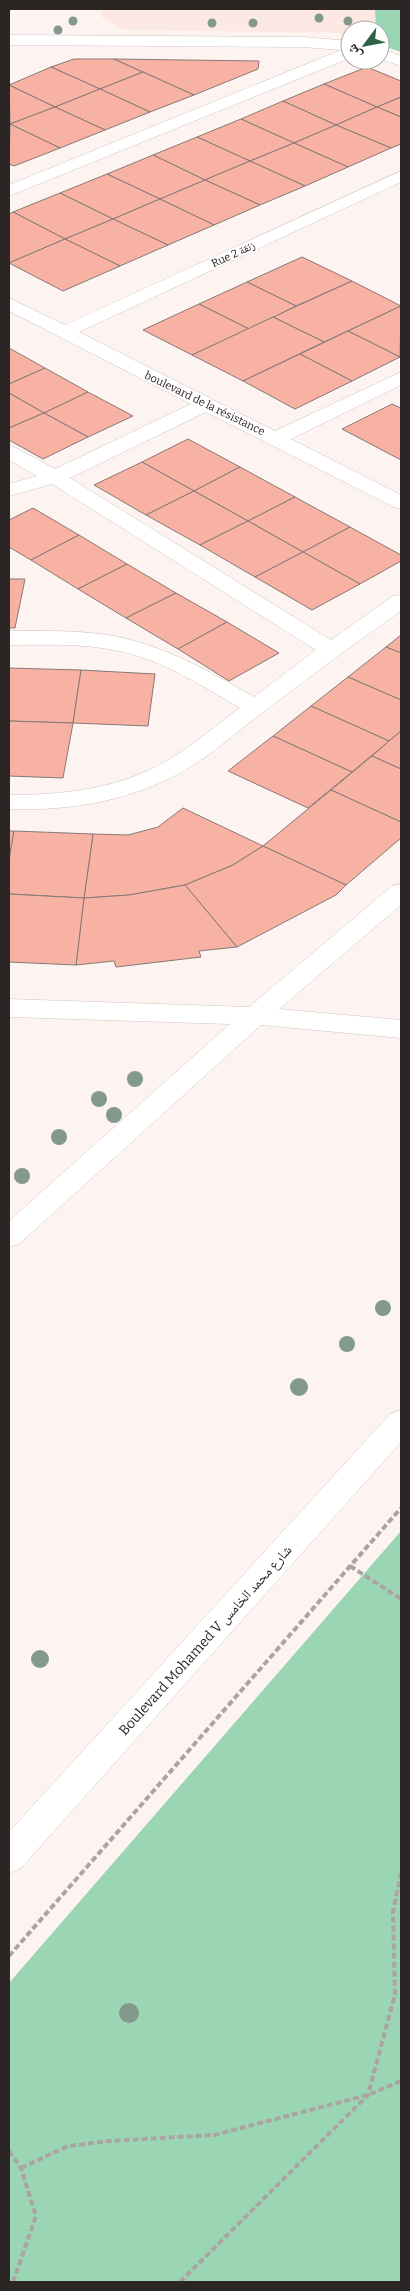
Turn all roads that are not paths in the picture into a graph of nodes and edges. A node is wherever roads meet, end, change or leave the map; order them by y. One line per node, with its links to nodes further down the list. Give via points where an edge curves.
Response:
1 (9, 40): 2 (street, via 303,42)
2 (340, 45)
3 (340, 56): 5 (street)
4 (401, 176): 7 (street, Rue 2 زنقة)
5 (9, 191)
6 (9, 304): 7 (street, boulevard de la résistance)
7 (65, 332): 9 (street, boulevard de la résistance)
8 (401, 378): 10 (street)
9 (206, 404): 10 (street, boulevard de la résistance); 12 (street)
10 (277, 438): 14 (street, boulevard de la résistance)
11 (9, 452): 12 (street)
12 (54, 477): 13 (street); 17 (street)
13 (9, 490)
14 (401, 503)
15 (401, 600): 17 (street)
16 (9, 638): 18 (street, via 119,644 152,652 184,666)
17 (331, 650): 18 (street)
18 (255, 707): 19 (street, via 185,760 147,780 69,800)
19 (9, 802)
20 (401, 892): 22 (street)
21 (9, 1008): 22 (street)
22 (255, 1016): 23 (street); 24 (street)
23 (401, 1029)
24 (9, 1237)
25 (401, 1422): 26 (street, Boulevard Mohamed V شارع محمد الخامس)
26 (9, 1857)

